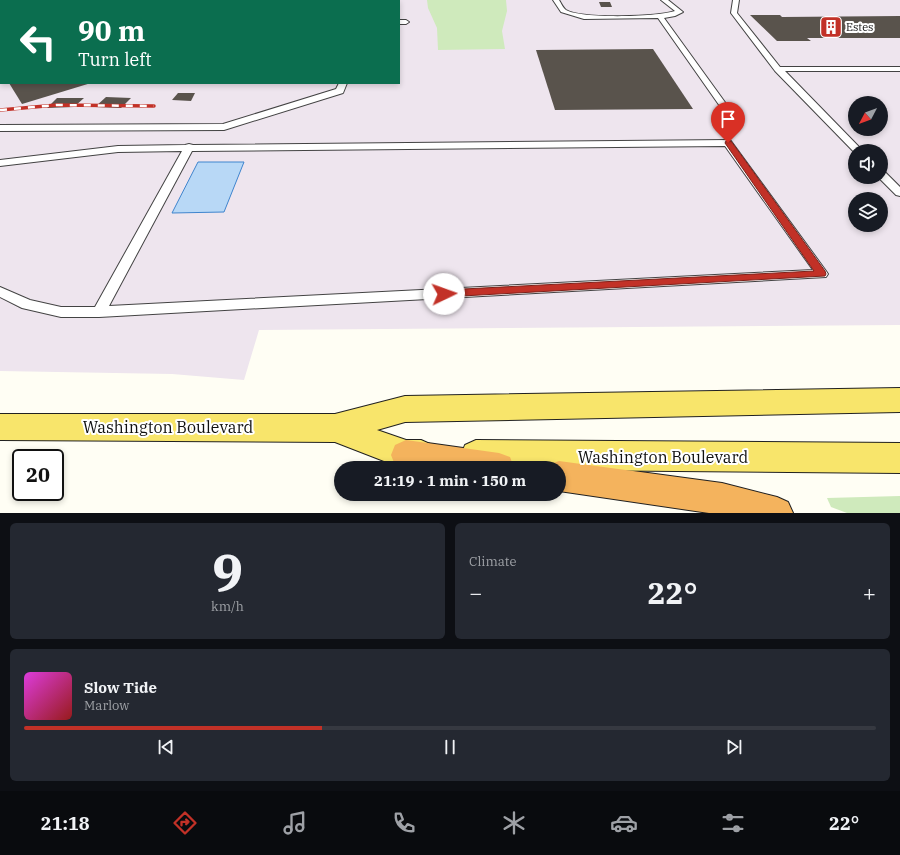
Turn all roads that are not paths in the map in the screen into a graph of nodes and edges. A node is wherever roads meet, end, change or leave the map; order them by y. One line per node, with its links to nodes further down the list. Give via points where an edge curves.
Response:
1 (556, 0): 4 (lane, via 563,11 582,17)
2 (664, 0): 4 (lane, via 680,12)
3 (736, 0): 5 (lane, via 734,14)
4 (660, 16): 8 (lane, via 728,112)
5 (778, 69): 6 (lane); 10 (lane)
6 (900, 69)
7 (343, 84): 9 (lane, via 340,91 224,127)
8 (722, 124)
9 (0, 128)
10 (851, 144)
11 (189, 147): 12 (lane, via 118,149); 16 (lane); 16 (lane, via 728,143 822,274)
12 (0, 163)
13 (888, 181): 14 (lane)
14 (900, 193)
15 (0, 292): 16 (lane, via 27,304 61,312)
16 (99, 312)
17 (900, 400): 19 (main road, Washington Boulevard, via 405,409)
18 (0, 426): 19 (main road, Washington Boulevard)
19 (335, 428): 20 (main road, Washington Boulevard)
20 (406, 455): 21 (main road, Washington Boulevard); 22 (highway)
21 (900, 458)
22 (449, 461)
23 (566, 477): 24 (highway, via 722,500)
24 (777, 513)

